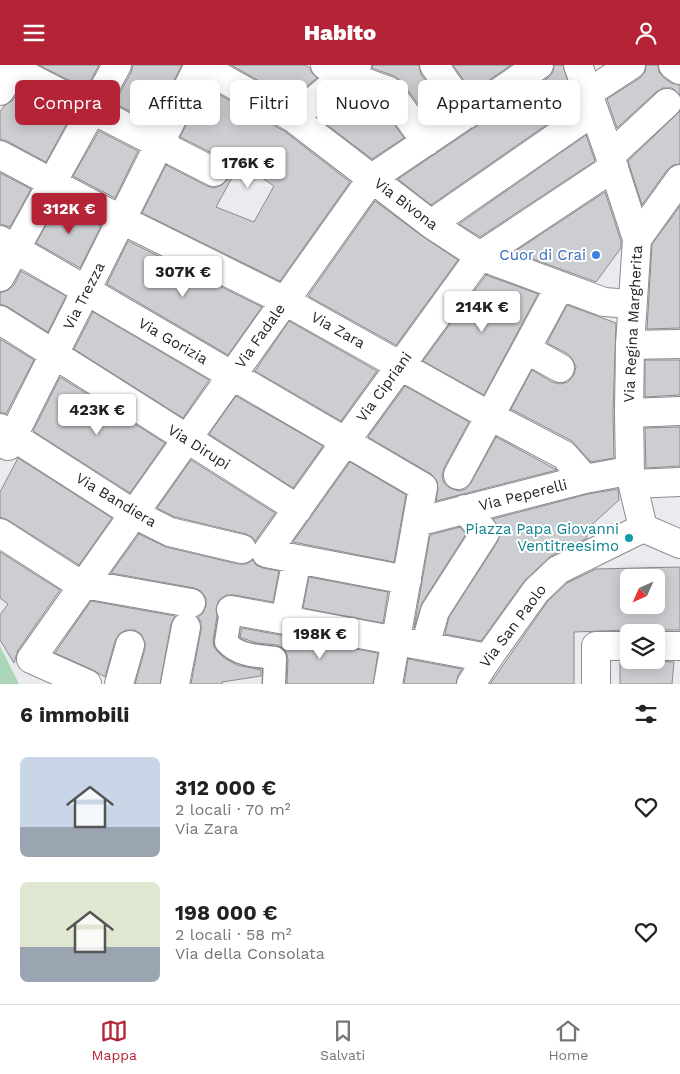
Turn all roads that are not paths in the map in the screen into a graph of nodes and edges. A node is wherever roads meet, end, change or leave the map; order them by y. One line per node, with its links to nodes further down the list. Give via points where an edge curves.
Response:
1 (117, 65): 12 (street)
2 (199, 65): 15 (street, Via Bivona); 24 (street, Via Trezza)
3 (434, 65): 13 (street)
4 (578, 65): 16 (street, Via Regina Margherita)
5 (631, 65): 16 (street)
6 (673, 65): 9 (street)
7 (343, 68): 18 (street); 23 (street, via 389,91)
8 (522, 70): 14 (street, Via Fadale)
9 (680, 70)
10 (8, 72): 11 (street)
11 (26, 80)
12 (109, 80)
13 (445, 80)
14 (509, 80)
15 (230, 82)
16 (591, 102): 26 (street, Via Regina Margherita); 32 (street)
17 (668, 103): 26 (street, Via Cipriani)
18 (307, 104)
19 (84, 125): 30 (street)
20 (120, 125): 24 (street)
21 (302, 125): 28 (street, Via Bivona)
22 (451, 125): 23 (street, Via Fadale)
23 (426, 142): 28 (street, Via Fadale)
24 (159, 145): 27 (street); 31 (street, Via Trezza)
25 (0, 155): 30 (street, Via Zara)
26 (612, 162): 33 (street, Via Regina Margherita); 35 (street, Via Cipriani)
27 (214, 172)
28 (372, 178): 32 (street, Via Bivona); 39 (street, Via Fadale)
29 (680, 179): 33 (street)
30 (52, 183): 31 (street, Via Zara); 34 (street)
31 (122, 220): 38 (street, Via Trezza); 39 (street, Via Zara)
32 (431, 224): 35 (street, Via Bivona)
33 (637, 239): 40 (street, Via Regina Margherita)
34 (8, 244): 36 (street); 38 (street, Via Gorizia)
35 (480, 256): 37 (street, Via Bivona); 46 (street, Via Cipriani)
36 (0, 277)
37 (560, 286): 40 (street, Via Bivona, via 604,302); 44 (street)
38 (86, 290): 45 (street, Via Trezza); 48 (street, Via Gorizia)
39 (285, 301): 46 (street, Via Zara); 48 (street, Via Fadale)
40 (632, 304): 43 (street, Via Regina Margherita)
41 (0, 320): 45 (street, Via Dirupi)
42 (680, 344): 43 (street)
43 (630, 345): 50 (street, Via Regina Margherita)
44 (526, 349): 47 (street); 51 (street)
45 (54, 354): 52 (street, Via Trezza); 53 (street, Via Dirupi)
46 (400, 366): 51 (street, Via Zara); 54 (street, Via Cipriani)
47 (560, 368)
48 (232, 376): 53 (street, Via Fadale); 54 (street, Via Gorizia)
49 (680, 411): 50 (street)
50 (629, 413): 57 (street, Via Regina Margherita)
51 (490, 416): 55 (street); 56 (street, Via Zara, via 564,455)
52 (7, 437): 61 (street, Via Bandiera)
53 (187, 439): 59 (street, Via Dirupi); 61 (street, Via Fadale)
54 (345, 442): 59 (street, Via Cipriani); 62 (street, Via Gorizia, via 423,487)
55 (458, 475)
56 (585, 479): 57 (street, Via Peperelli, via 617,473); 60 (street, Via Peperelli)
57 (632, 479): 58 (street, Via Peperelli); 63 (street, Via Regina Margherita)
58 (677, 483)
59 (298, 509): 66 (street, Via Cipriani)
60 (465, 509): 62 (street, Via Peperelli); 74 (street, via 484,533 435,611)
61 (134, 514): 66 (street, Via Bandiera, via 170,532); 69 (street, Via Fadale)
62 (417, 522): 68 (street)
63 (643, 528): 65 (street); 78 (street, Via San Paolo, via 558,569 536,591)
64 (0, 533): 69 (street)
65 (680, 544)
66 (254, 551): 67 (street, Via Bandiera)
67 (297, 559): 68 (street, Via Bandiera); 71 (street)
68 (407, 580): 72 (street)
69 (84, 584): 79 (street, Via Fadale, via 31,659); 81 (street, via 189,615)
70 (231, 610): 71 (street); 82 (street, via 226,642 240,653 275,658)
71 (285, 620): 72 (street)
72 (396, 641): 74 (street); 83 (street)
73 (130, 645): 80 (street)
74 (425, 646): 78 (street)
75 (620, 647): 85 (street, via 596,647)
76 (665, 647): 77 (street)
77 (680, 647)
78 (488, 658): 84 (street, Via San Paolo)
79 (87, 684)
80 (119, 684)
81 (175, 684)
82 (274, 684)
83 (388, 684)
84 (471, 684)
85 (596, 684)

